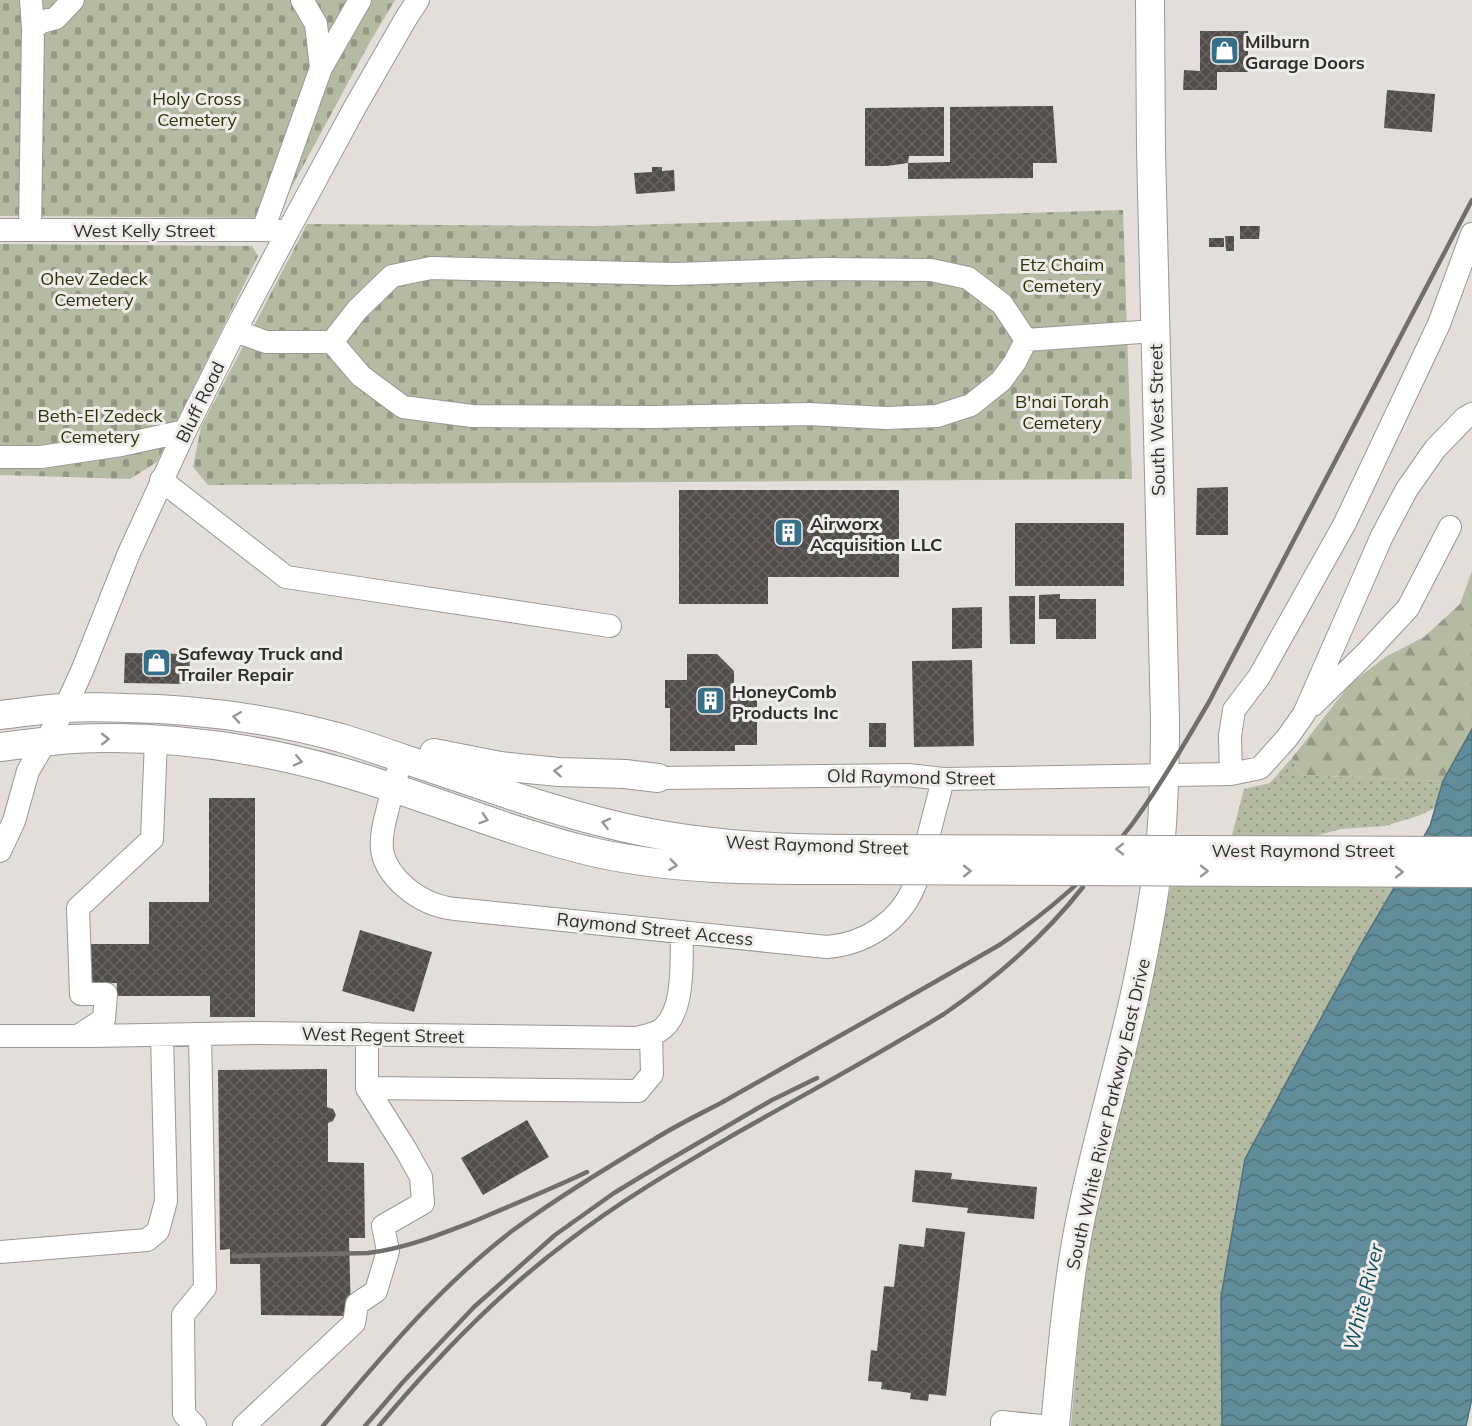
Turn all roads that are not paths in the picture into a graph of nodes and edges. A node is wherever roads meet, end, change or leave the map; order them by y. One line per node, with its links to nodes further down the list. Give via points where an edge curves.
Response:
1 (73, 0): 6 (street, via 56,18)
2 (302, 0): 7 (street, via 316,24)
3 (360, 0): 7 (street)
4 (418, 0): 11 (street, Bluff Road)
5 (1150, 0): 14 (main road, South West Street)
6 (34, 16): 9 (street)
7 (321, 68): 10 (street)
8 (0, 230): 9 (street, West Kelly Street)
9 (30, 230): 10 (street, West Kelly Street)
10 (263, 230): 11 (street, West Kelly Street)
11 (288, 231): 13 (street, Bluff Road)
12 (1472, 234): 33 (street, via 1439,324 1345,523 1259,677 1234,710)
13 (235, 331): 16 (street, via 266,342); 18 (street, Bluff Road)
14 (1155, 331): 15 (street); 34 (main road, South West Street)
15 (1026, 340): 16 (street, via 1002,304 968,278 931,270 675,274 431,268 392,276 357,310); 16 (street, via 1001,381 971,405 937,416 886,418 808,414 472,416 404,407 361,376)
16 (332, 342)
17 (1472, 414): 26 (street, via 1435,449 1407,489 1382,536)
18 (185, 431): 19 (street); 20 (street, Bluff Road)
19 (153, 438): 20 (street); 21 (street, via 41,457)
20 (174, 454): 22 (street, Bluff Road)
21 (0, 457)
22 (161, 480): 24 (street, via 286,578); 25 (street, Bluff Road)
23 (1450, 527): 26 (street, via 1408,608)
24 (610, 626)
25 (65, 708): 27 (main road, West Raymond Street); 28 (main road, West Raymond Street, one-way to 25, via 284,724 202,712); 30 (street, Bluff Road)
26 (1304, 714): 33 (street, Old Raymond Street, via 1260,768)
27 (0, 716)
28 (344, 739): 32 (main road, West Raymond Street); 35 (main road, one-way to 28, via 500,766)
29 (156, 740): 30 (main road, West Raymond Street, one-way to 29); 37 (main road, West Raymond Street, one-way to 37, via 273,754); 49 (street, via 152,839 78,908 81,994 106,994 104,1019)
30 (47, 741): 31 (main road, West Raymond Street); 39 (street, Bluff Road, via 28,771 14,821)
31 (0, 747)
32 (402, 759): 37 (street, Raymond Street Access); 41 (main road, West Raymond Street, one-way to 32, via 808,849 733,844 640,831 561,811)
33 (1231, 774): 34 (street, Old Raymond Street)
34 (1165, 776): 36 (street, Old Raymond Street); 38 (main road, South West Street)
35 (658, 778): 36 (street, Old Raymond Street, via 908,775)
36 (944, 779): 43 (street, Raymond Street Access, via 911,892 887,924 865,938 827,947)
37 (392, 789): 41 (main road, West Raymond Street, one-way to 41, via 599,853 646,861 720,869); 43 (street, Raymond Street Access, via 381,833 383,857 401,884 432,904)
38 (1161, 839): 56 (main road, South White River Parkway East Drive, via 1135,995 1077,1238)
39 (0, 851)
40 (1472, 851): 41 (main road, West Raymond Street, one-way to 41, bridge)
41 (849, 859): 42 (main road, West Raymond Street, one-way to 42, bridge)
42 (1472, 873)
43 (682, 932): 46 (street, via 679,996 672,1017)
44 (200, 1034): 45 (street, West Regent Street); 47 (street, West Regent Street); 52 (street, via 205,1288 183,1315 184,1414)
45 (367, 1034): 46 (street, West Regent Street, via 625,1038); 50 (street)
46 (651, 1034): 50 (street, via 652,1074 638,1091)
47 (162, 1035): 49 (street, West Regent Street); 51 (street, via 166,1201 158,1231 147,1240)
48 (0, 1036): 49 (street, West Regent Street)
49 (78, 1036)
50 (367, 1088): 53 (street, via 421,1177 423,1203 383,1226 388,1251 383,1269 376,1291 357,1304 354,1323)
51 (0, 1252)
52 (195, 1426)
53 (244, 1426)
54 (1002, 1426): 55 (street, via 1002,1422)
55 (1041, 1426)
56 (1054, 1426)

